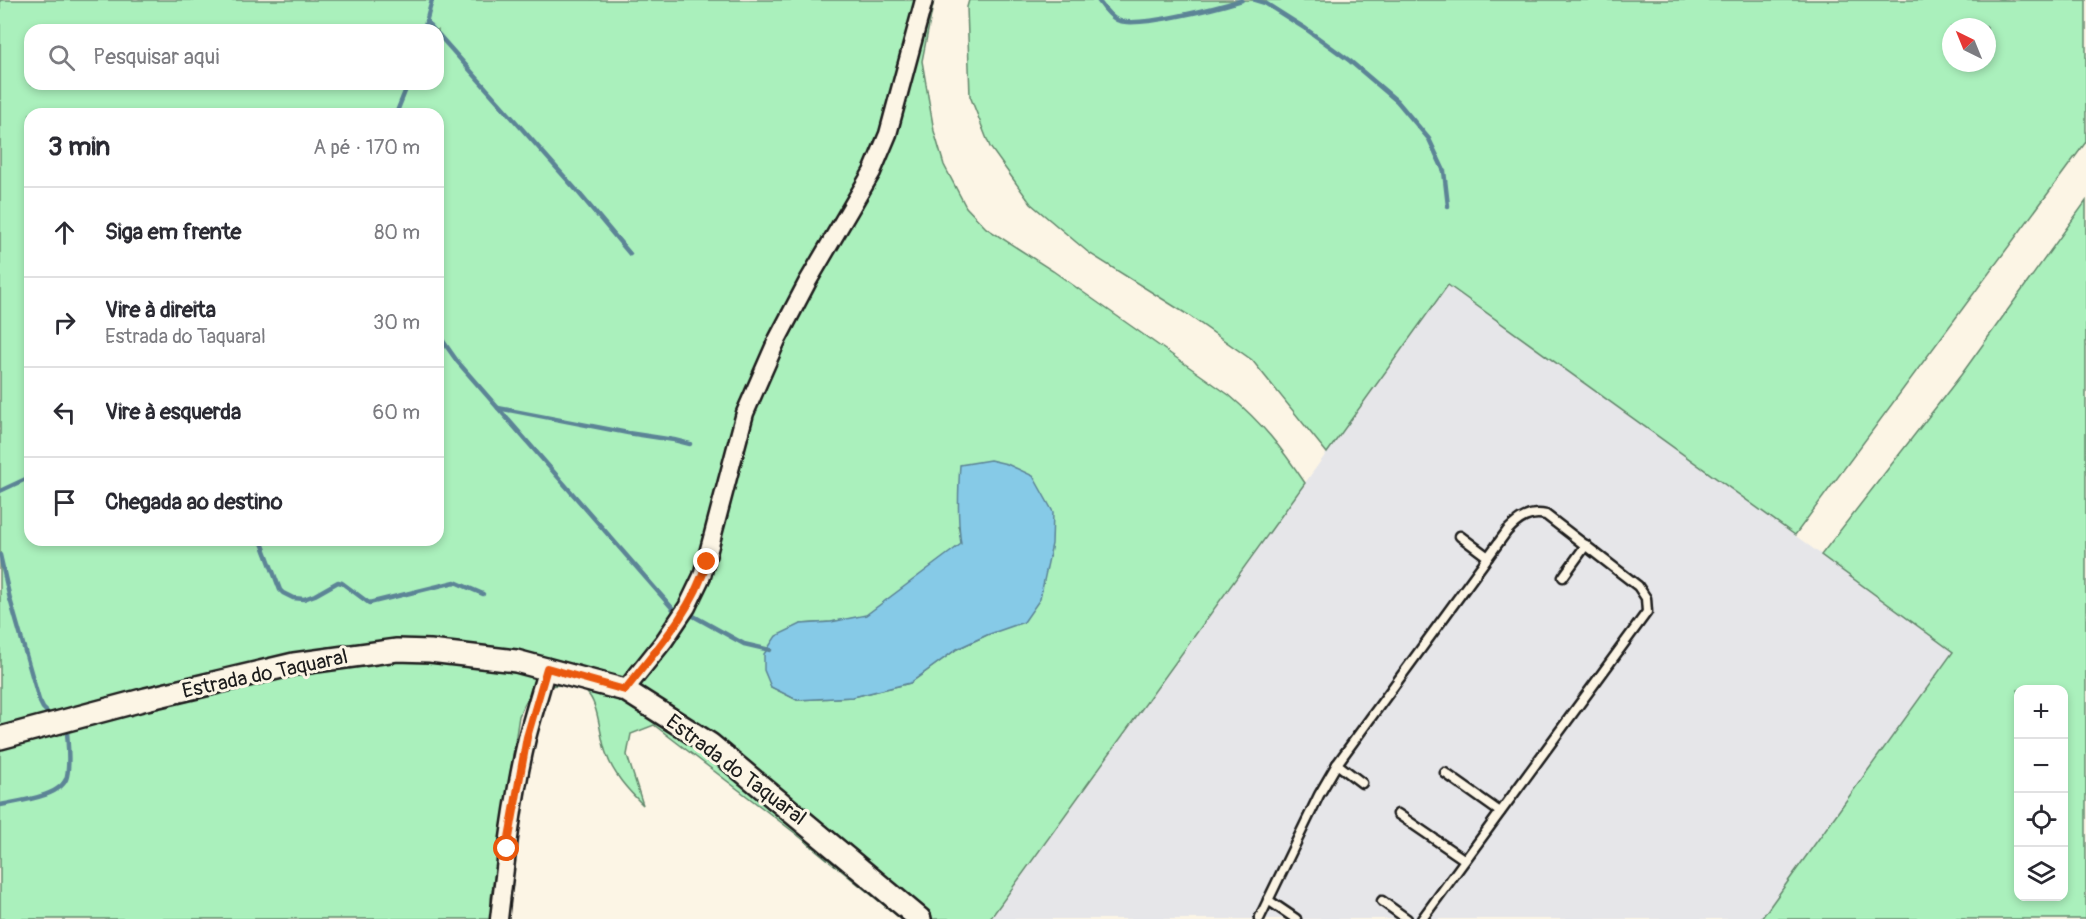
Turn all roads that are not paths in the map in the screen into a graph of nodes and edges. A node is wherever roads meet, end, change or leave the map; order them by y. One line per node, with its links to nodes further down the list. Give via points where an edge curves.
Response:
1 (924, 0): 7 (street, via 888,134 872,172 808,281 745,413 702,576 687,607)
2 (1461, 536): 4 (lane)
3 (1586, 545): 4 (lane, via 1551,518 1534,514 1513,524); 5 (lane); 12 (lane, via 1638,586 1646,598 1647,612)
4 (1488, 557): 9 (lane)
5 (1563, 577)
6 (547, 668): 7 (street, Estrada do Taquaral); 8 (street, Estrada do Taquaral, via 507,660 397,650 294,664); 17 (street, via 517,786)
7 (625, 690): 18 (street, Estrada do Taquaral, via 710,744)
8 (0, 738)
9 (1337, 764): 11 (lane); 15 (lane)
10 (1445, 773): 12 (lane)
11 (1362, 783)
12 (1500, 812): 14 (lane)
13 (1398, 814): 14 (lane)
14 (1465, 860): 22 (lane)
15 (1268, 900): 19 (lane); 20 (lane)
16 (1382, 901): 21 (lane)
17 (499, 919)
18 (920, 919)
19 (1259, 919)
20 (1296, 919)
21 (1407, 919)
22 (1422, 919)

